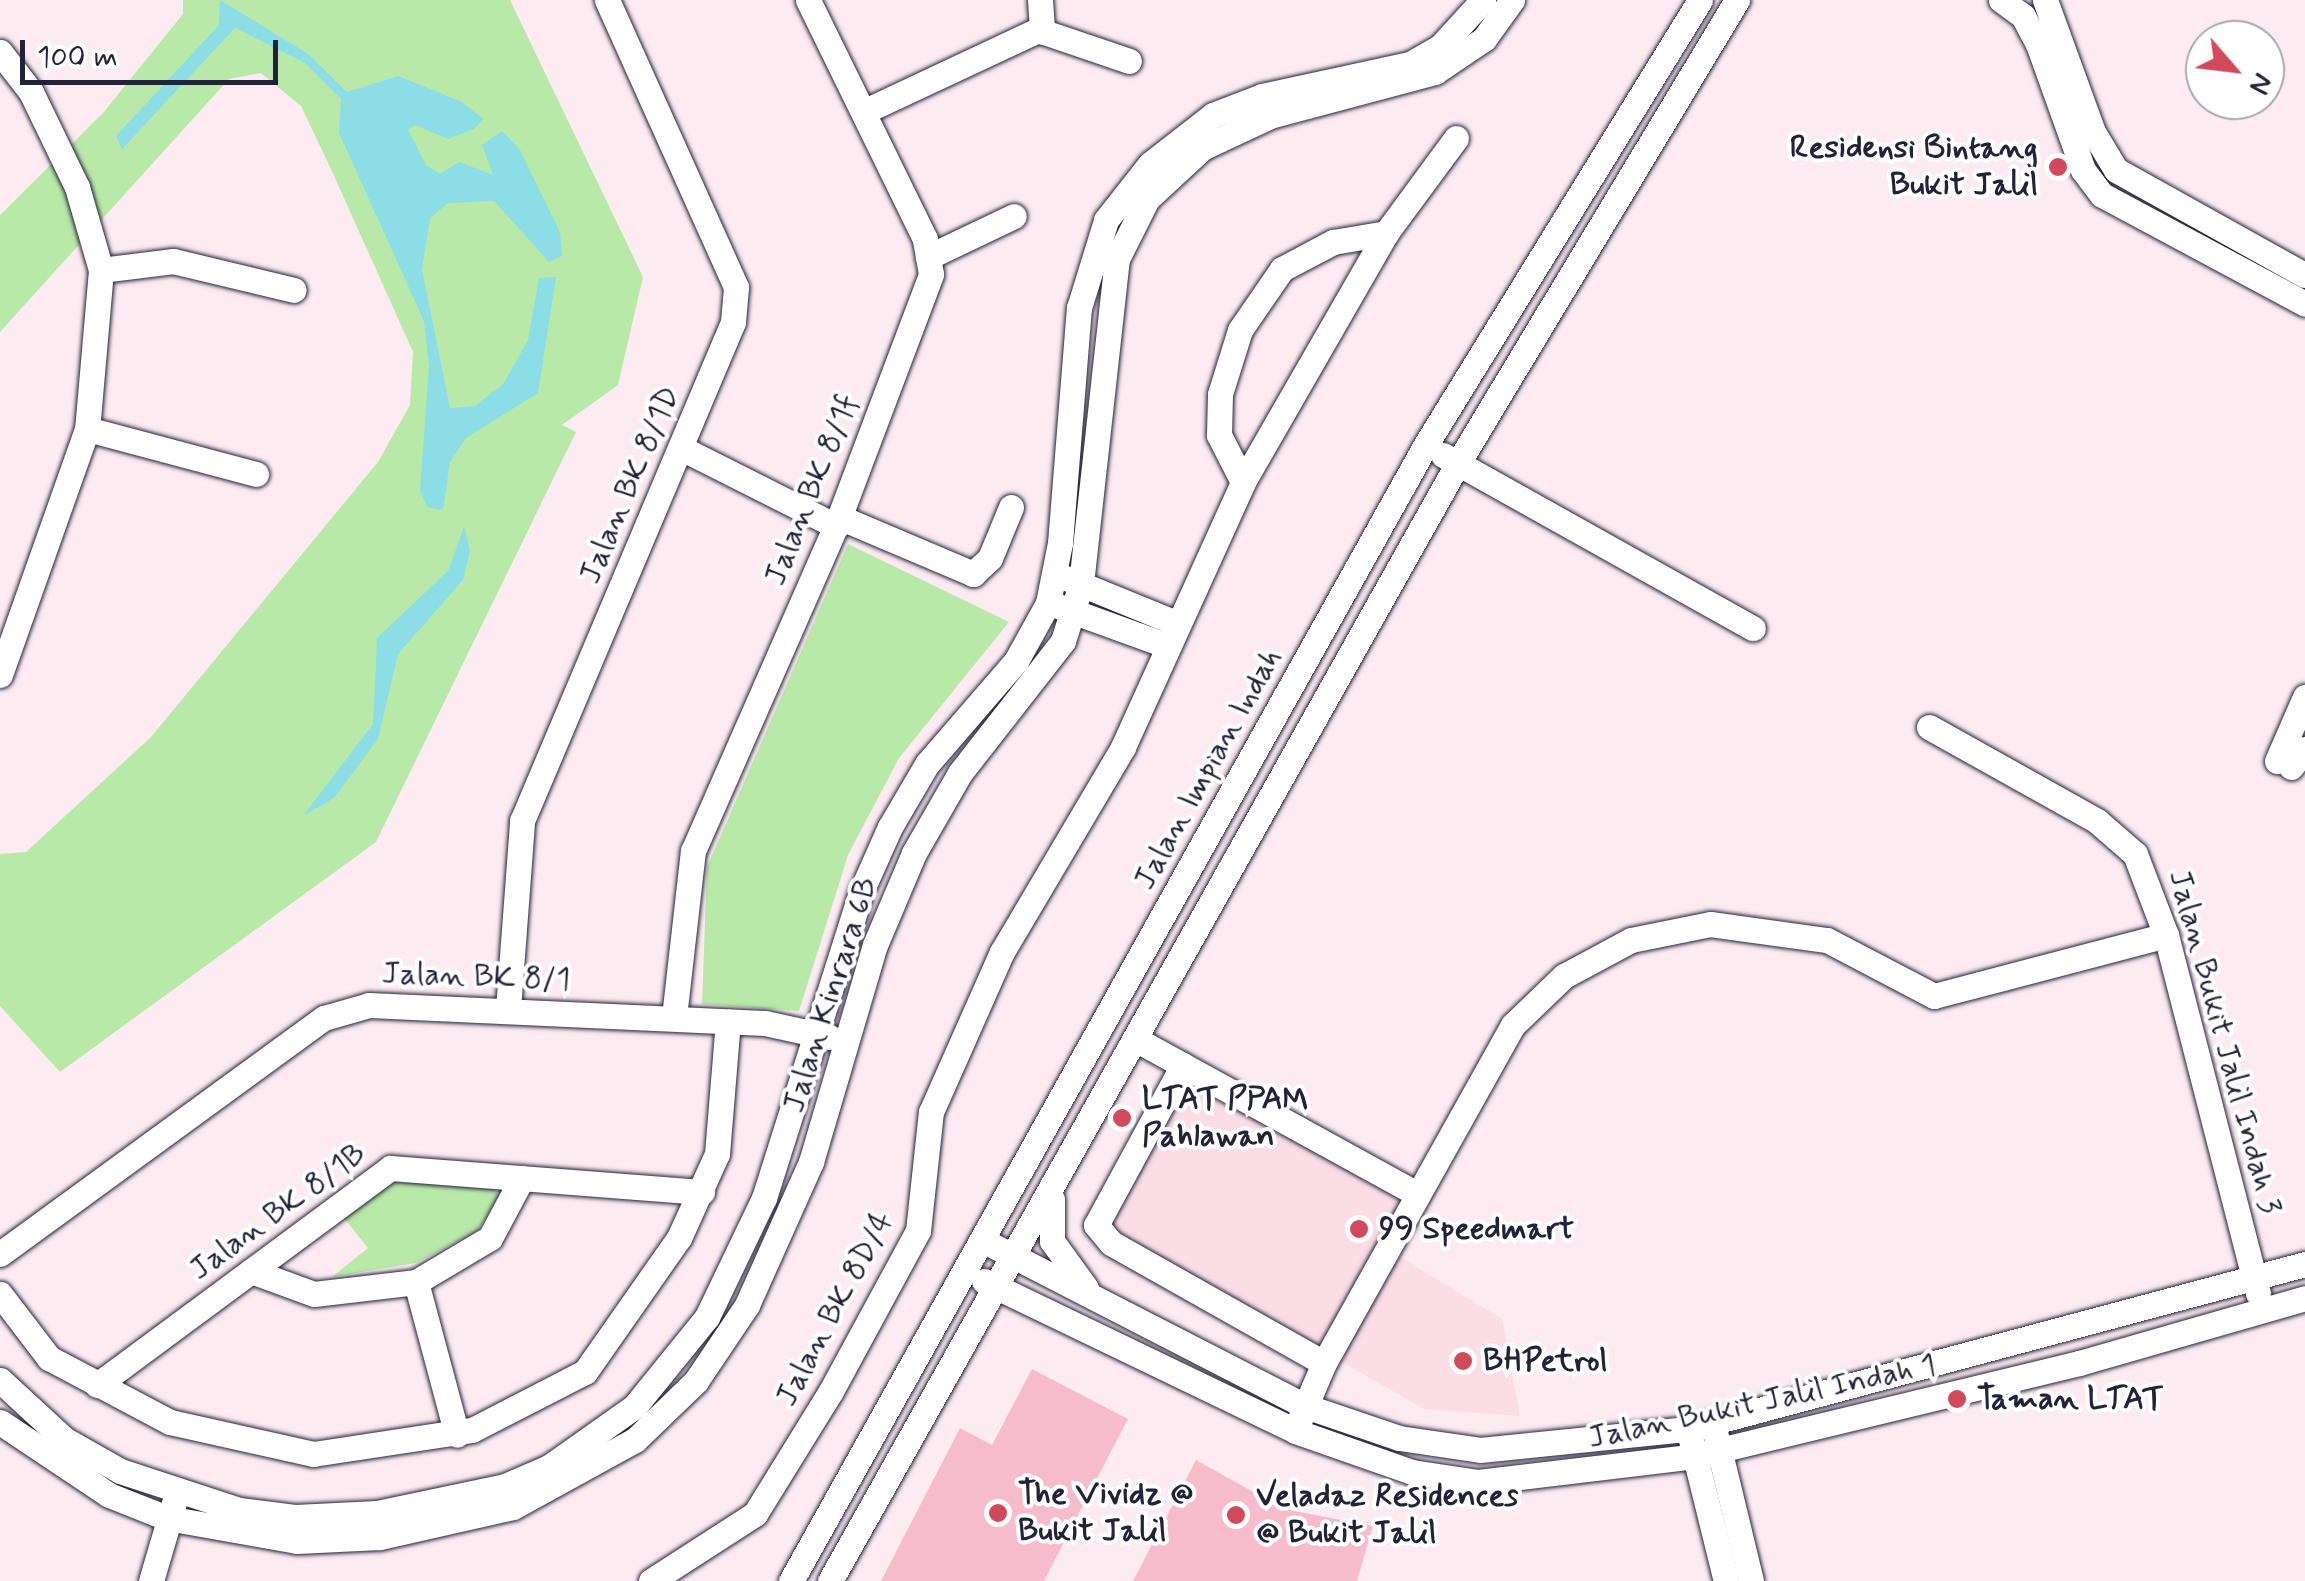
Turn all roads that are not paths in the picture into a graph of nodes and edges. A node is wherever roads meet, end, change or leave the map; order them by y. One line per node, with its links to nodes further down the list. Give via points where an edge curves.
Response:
1 (607, 0): 24 (street, Jalan BK 8/1D, via 736,287 734,322)
2 (808, 0): 13 (street)
3 (1040, 0): 10 (street)
4 (1483, 0): 30 (street, Jalan Kinrara 6B, via 1440,47 1410,64 1262,96 1213,116 1178,137 1124,192 1089,260 1079,308)
5 (1512, 0): 31 (street, Jalan Kinrara 6B, via 1484,39 1435,72 1270,116 1202,148 1148,199 1116,259)
6 (1700, 0): 23 (street, Jalan Impian Indah)
7 (1737, 0): 25 (street)
8 (2001, 0): 21 (street, via 2024,16 2083,170 2102,195)
9 (2045, 0): 19 (street, via 2093,132 2116,170)
10 (1042, 32): 12 (street); 13 (street)
11 (0, 52): 18 (street, via 31,92 77,188)
12 (1129, 61)
13 (862, 112): 17 (street)
14 (1456, 138): 16 (street, Jalan BK 8D/4)
15 (1014, 216): 17 (street)
16 (1386, 233): 27 (street, Jalan BK 8D/4); 27 (street, via 1332,242 1282,269 1240,330 1220,394 1219,435)
17 (928, 257): 29 (street, Jalan BK 8/1f, via 931,274)
18 (101, 270): 20 (street, via 173,260); 22 (street)
19 (2305, 276)
20 (294, 290)
21 (2305, 304)
22 (87, 429): 26 (street); 36 (street)
23 (1425, 446): 25 (street); 53 (street, Jalan Impian Indah)
24 (682, 448): 29 (street); 42 (street, Jalan BK 8/1D, via 522,821)
25 (1458, 463): 34 (street); 46 (street)
26 (256, 474)
27 (1243, 482): 35 (street, Jalan BK 8D/4)
28 (1012, 506): 29 (street, via 990,558 973,574)
29 (838, 522): 43 (street, Jalan BK 8/1f, via 694,851)
30 (1056, 575): 31 (street); 32 (street, Jalan Kinrara 6B)
31 (1081, 584): 33 (street, Jalan Kinrara 6B); 35 (street)
32 (1048, 603): 33 (street); 45 (street, Jalan Kinrara 6B, via 1016,661 927,764 890,828)
33 (1074, 612): 35 (street); 47 (street, Jalan Kinrara 6B, via 1063,641 960,773 914,853)
34 (1753, 628)
35 (1171, 634): 80 (street, Jalan BK 8D/4, via 1123,746 1002,952 953,1061 931,1112 918,1231 831,1391 755,1514)
36 (0, 674)
37 (2305, 696): 38 (street)
38 (2298, 724): 40 (street)
39 (1929, 727): 41 (street, Jalan Bukit Jalil Indah 3, via 2117,836 2150,882)
40 (2291, 759)
41 (2166, 935): 52 (street, via 1934,996 1827,940 1775,928 1710,924 1632,940 1540,992); 59 (street, Jalan Bukit Jalil Indah 3)
42 (508, 1009): 43 (street, Jalan BK 8/1); 54 (street, Jalan BK 8/1, via 369,1005 324,1018)
43 (674, 1017): 44 (street, Jalan BK 8/1)
44 (728, 1021): 45 (street, Jalan BK 8/1); 50 (street, via 717,1154)
45 (816, 1034): 47 (street, Jalan BK 8/1); 77 (street, Jalan Kinrara 6B, via 764,1198 707,1316 636,1406 550,1468 460,1499 335,1517 261,1514)
46 (1137, 1040): 48 (street); 51 (street)
47 (846, 1041): 78 (street, Jalan Kinrara 6B, via 811,1162 747,1306 696,1381 635,1440 548,1492 428,1529 297,1541)
48 (1182, 1065): 52 (street); 67 (street, via 1096,1226 1110,1244)
49 (522, 1178): 50 (street, Jalan BK 8/1B); 57 (street, Jalan BK 8/1B, via 390,1168); 60 (street, via 490,1238)
50 (702, 1192): 75 (street, via 598,1360)
51 (1052, 1194): 55 (street); 64 (street, via 1059,1257)
52 (1416, 1194): 67 (street)
53 (982, 1240): 55 (street, Jalan Bukit Jalil Indah 1); 58 (street, Jalan Impian Indah)
54 (0, 1254)
55 (1016, 1258): 61 (street); 64 (street, Jalan Bukit Jalil Indah 1)
56 (2305, 1264): 59 (street, Jalan Bukit Jalil Indah 1)
57 (251, 1271): 60 (street, via 314,1294); 70 (street, Jalan BK 8/1B)
58 (965, 1271): 61 (street, Jalan Bukit Jalil Indah 1); 81 (street, Jalan Impian Indah)
59 (2254, 1277): 65 (street, Jalan Bukit Jalil Indah 3); 66 (street, Jalan Bukit Jalil Indah 1)
60 (416, 1282): 75 (street)
61 (999, 1289): 74 (street, Jalan Bukit Jalil Indah 1); 82 (street)
62 (0, 1294): 70 (street, via 49,1358)
63 (2305, 1298): 65 (street, Jalan Bukit Jalil Indah 1)
64 (1100, 1303): 71 (street, Jalan Bukit Jalil Indah 1)
65 (2262, 1310): 68 (street, Jalan Bukit Jalil Indah 1)
66 (2071, 1330): 68 (street); 73 (street, Jalan Bukit Jalil Indah 1)
67 (1324, 1362): 71 (street)
68 (2079, 1363): 76 (street, Jalan Bukit Jalil Indah 1)
69 (0, 1380): 77 (street, Jalan Kinrara 6B, via 64,1439)
70 (96, 1386): 75 (street, via 170,1422 313,1454)
71 (1305, 1406): 73 (street, Jalan Bukit Jalil Indah 1, via 1399,1438 1480,1450); 74 (street)
72 (0, 1422): 78 (street, Jalan Kinrara 6B, via 109,1495)
73 (1701, 1426): 76 (street)
74 (1296, 1431): 76 (street, Jalan Bukit Jalil Indah 1, via 1412,1472 1478,1482)
75 (457, 1435)
76 (1707, 1453): 83 (street); 84 (street)
77 (178, 1494): 78 (street)
78 (167, 1518): 79 (street)
79 (151, 1581)
80 (651, 1581)
81 (791, 1581)
82 (830, 1581)
83 (1726, 1581)
84 (1751, 1581)

